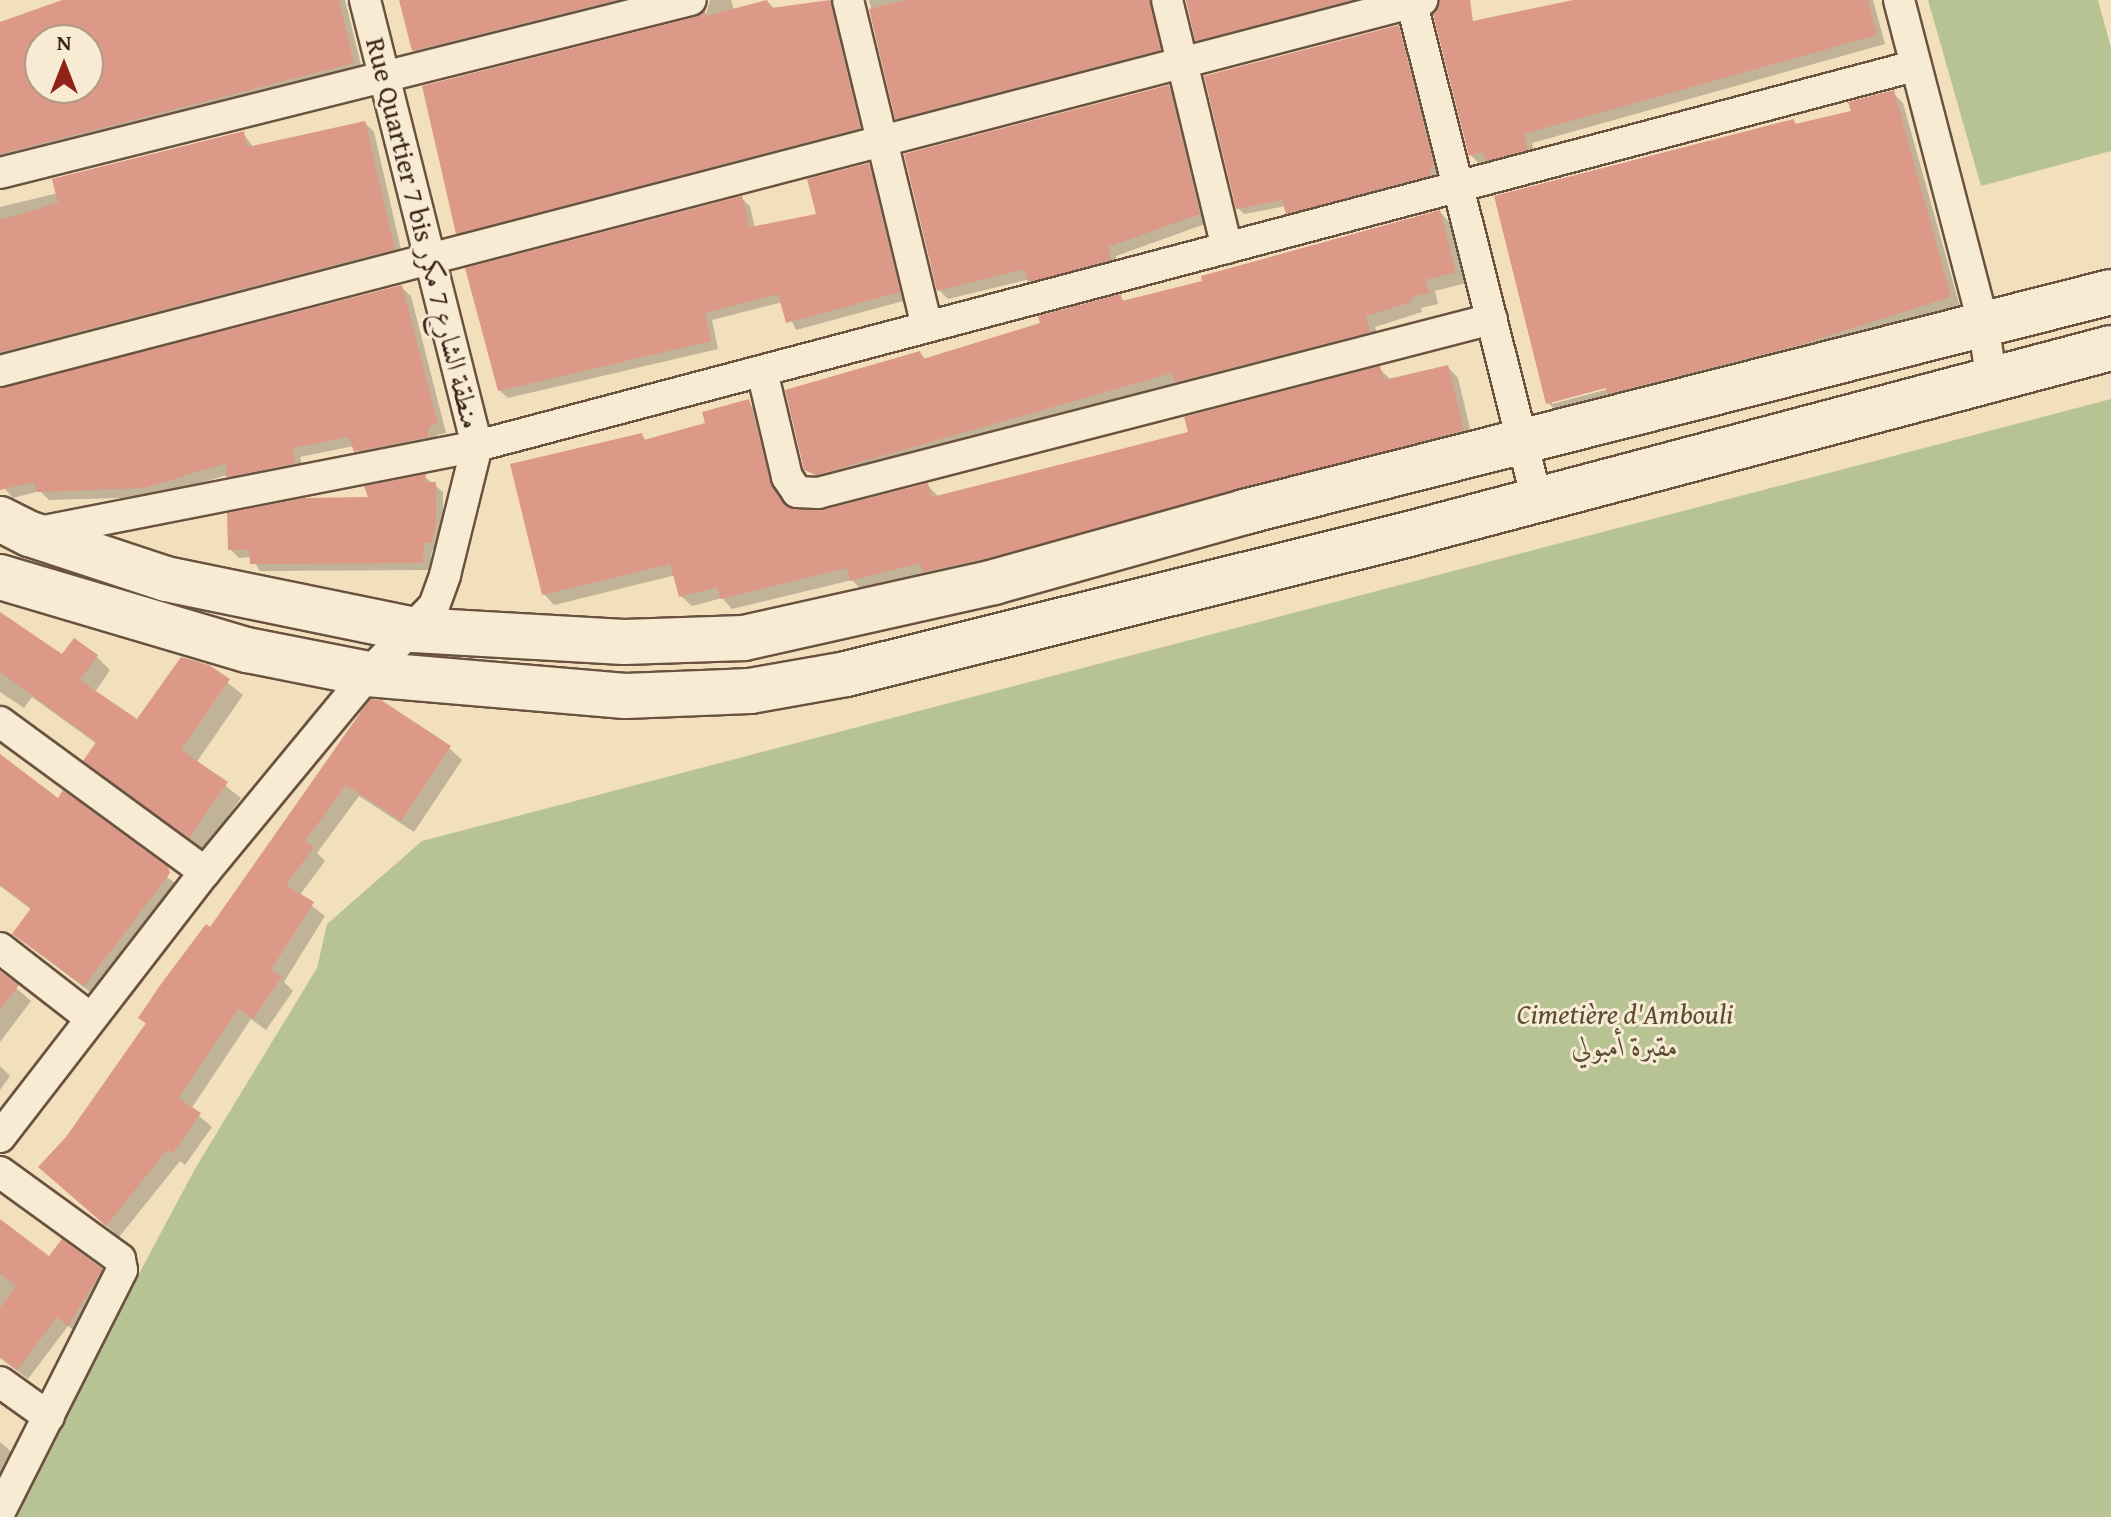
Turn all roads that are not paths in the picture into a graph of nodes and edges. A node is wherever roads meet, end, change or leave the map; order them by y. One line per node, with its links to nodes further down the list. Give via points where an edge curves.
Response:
1 (365, 0): 9 (street, Rue Quartier 7 bis منطقة الشارع 7 مكرر)
2 (691, 0): 9 (street)
3 (848, 0): 10 (street)
4 (1167, 0): 7 (street)
5 (1899, 0): 8 (street)
6 (1415, 1): 7 (street); 12 (street)
7 (1182, 63): 10 (street); 13 (street)
8 (1914, 66): 12 (street); 18 (street)
9 (385, 77): 11 (street); 14 (street, Rue Quartier 7 bis منطقة الشارع 7 مكرر)
10 (882, 141): 14 (street); 17 (street)
11 (0, 173)
12 (1458, 186): 13 (street); 16 (street)
13 (1227, 248): 17 (street)
14 (431, 259): 20 (street); 24 (street, Rue Quartier 7 bis منطقة الشارع 7 مكرر)
15 (2111, 292): 18 (main road)
16 (1492, 319): 21 (street, via 818,493 797,492 787,477); 23 (street)
17 (927, 327): 21 (street)
18 (1984, 327): 22 (street); 23 (main road)
19 (2111, 348): 22 (main road)
20 (0, 371)
21 (762, 371): 24 (street)
22 (1991, 378): 25 (main road)
23 (1523, 440): 25 (street); 28 (main road, via 994,582 744,638 624,642)
24 (477, 446): 26 (street); 28 (street, Rue Quartier 7 bis منطقة الشارع 7 مكرر, via 434,606)
25 (1537, 500): 29 (main road, via 846,674 750,691 625,696)
26 (15, 527): 28 (main road, via 166,579)
27 (0, 577): 29 (main road, via 247,650)
28 (414, 630): 29 (street, Rue Quartier 7 bis منطقة الشارع 7 مكرر)
29 (368, 674): 31 (street, Rue Quartier 7 bis منطقة الشارع 7 مكرر)
30 (0, 722): 31 (street)
31 (205, 872): 33 (street, Rue Quartier 7 bis منطقة الشارع 7 مكرر)
32 (0, 948): 33 (street)
33 (89, 1017): 34 (street, Rue Quartier 7 bis منطقة الشارع 7 مكرر)
34 (0, 1137)
35 (0, 1172): 37 (street, via 120,1259 122,1270)
36 (0, 1382): 37 (street)
37 (49, 1417): 38 (street)
38 (0, 1511)

